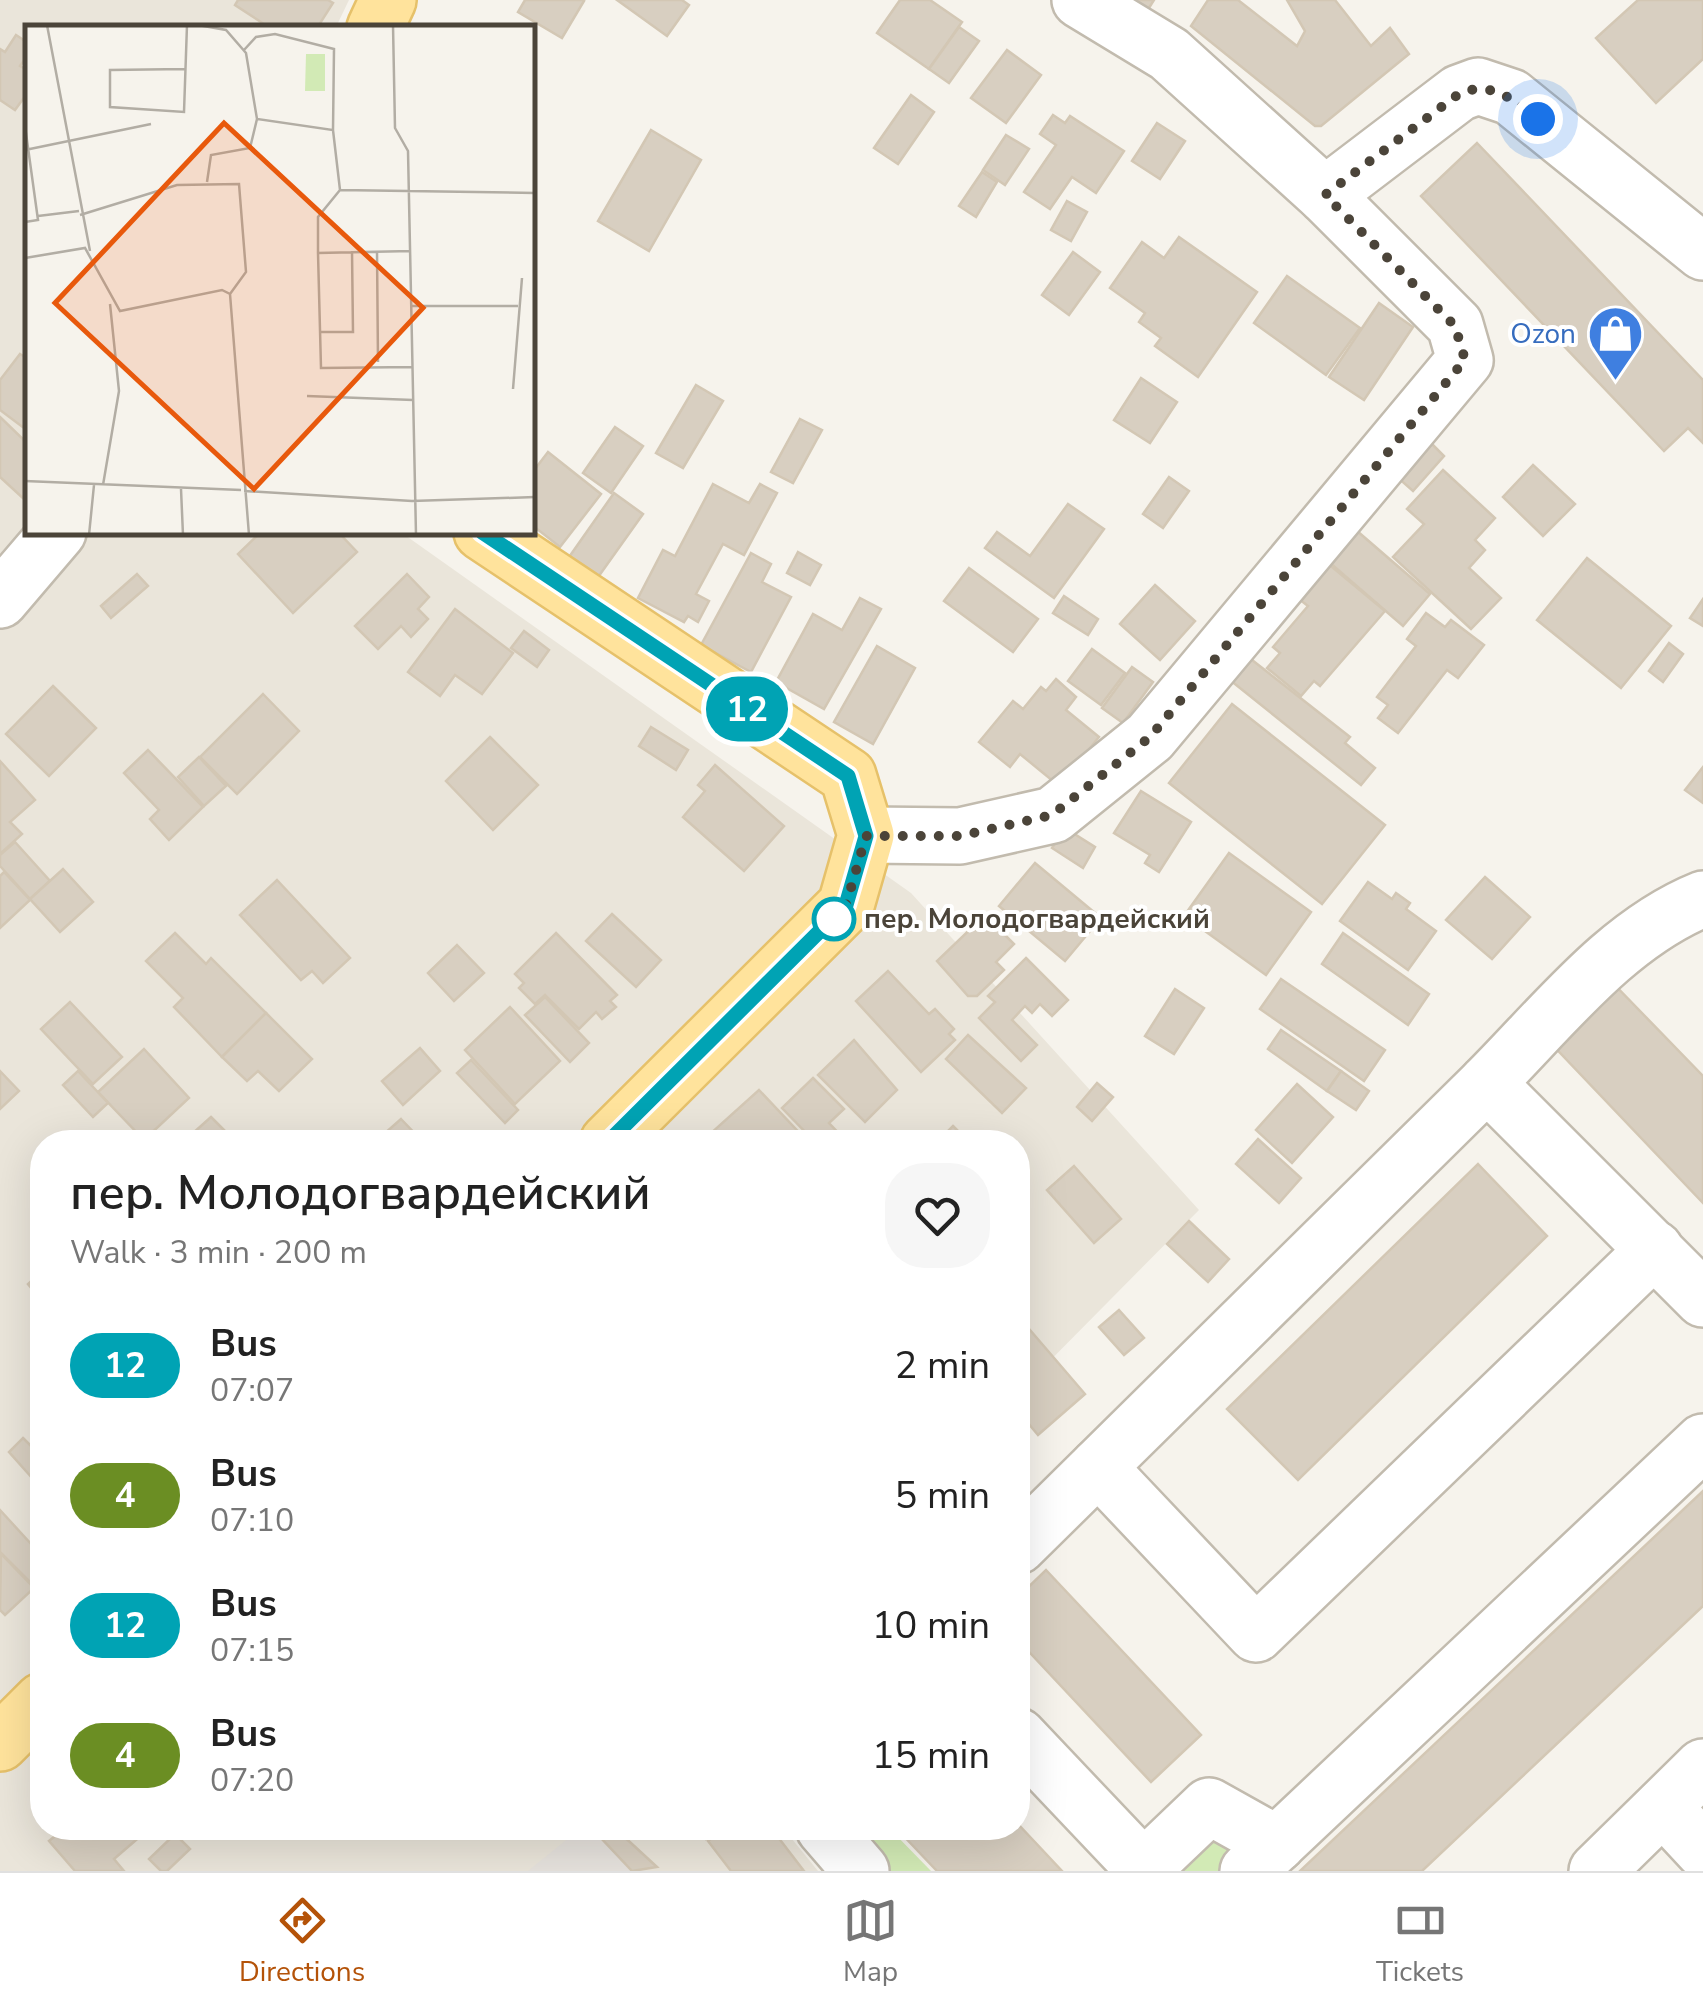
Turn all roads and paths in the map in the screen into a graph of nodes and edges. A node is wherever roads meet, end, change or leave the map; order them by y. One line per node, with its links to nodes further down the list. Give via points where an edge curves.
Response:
1 (388, 0): 3 (main road)
2 (1080, 0): 4 (street, via 1169,54)
3 (376, 25)
4 (1325, 195): 5 (street, via 1478,86 1510,96); 9 (street, via 1455,326 1465,360 1150,737 1066,804 1052,815 960,836)
5 (1703, 252)
6 (55, 535): 8 (street)
7 (486, 535): 9 (main road, via 848,776)
8 (0, 600)
9 (866, 836): 12 (main road, via 846,905)
10 (1703, 899): 11 (street, via 1668,913 1625,945)
11 (1487, 1083): 13 (street); 16 (street)
12 (620, 1130)
13 (1655, 1249): 14 (street); 16 (street, via 1256,1634)
14 (1703, 1299)
15 (1703, 1442): 25 (street)
16 (1098, 1467): 17 (street)
17 (1030, 1534)
18 (30, 1712): 19 (main road)
19 (0, 1742)
20 (1030, 1749): 26 (street)
21 (1703, 1768): 22 (street)
22 (1662, 1807): 24 (street); 28 (street)
23 (834, 1840): 27 (street)
24 (1703, 1850)
25 (1263, 1858): 26 (street, via 1210,1806)
26 (1145, 1870)
27 (861, 1871)
28 (1597, 1871)

